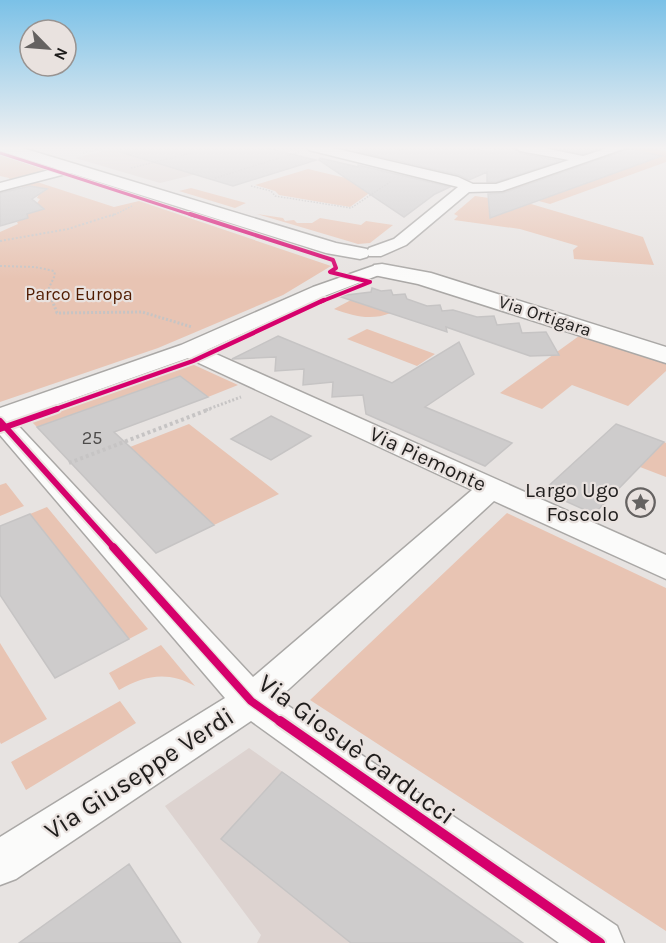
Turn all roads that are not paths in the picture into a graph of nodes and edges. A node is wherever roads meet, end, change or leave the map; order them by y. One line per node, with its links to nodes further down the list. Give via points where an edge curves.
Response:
1 (148, 191): 3 (street, Via Ortigara)
2 (462, 191): 3 (street)
3 (370, 258): 4 (street); 4 (street); 6 (street, Via Ortigara)
4 (320, 291): 5 (street)
5 (192, 339): 7 (street); 9 (street, Via Piemonte, via 269,387)
6 (666, 355)
7 (0, 416)
8 (0, 420): 11 (street, Via Giosuè Carducci)
9 (492, 488): 10 (street, Via Piemonte); 11 (street, Via Giuseppe Verdi)
10 (666, 568)
11 (251, 701): 12 (street, Via Giuseppe Verdi); 13 (street, Via Giosuè Carducci)
12 (0, 863)
13 (600, 943)

